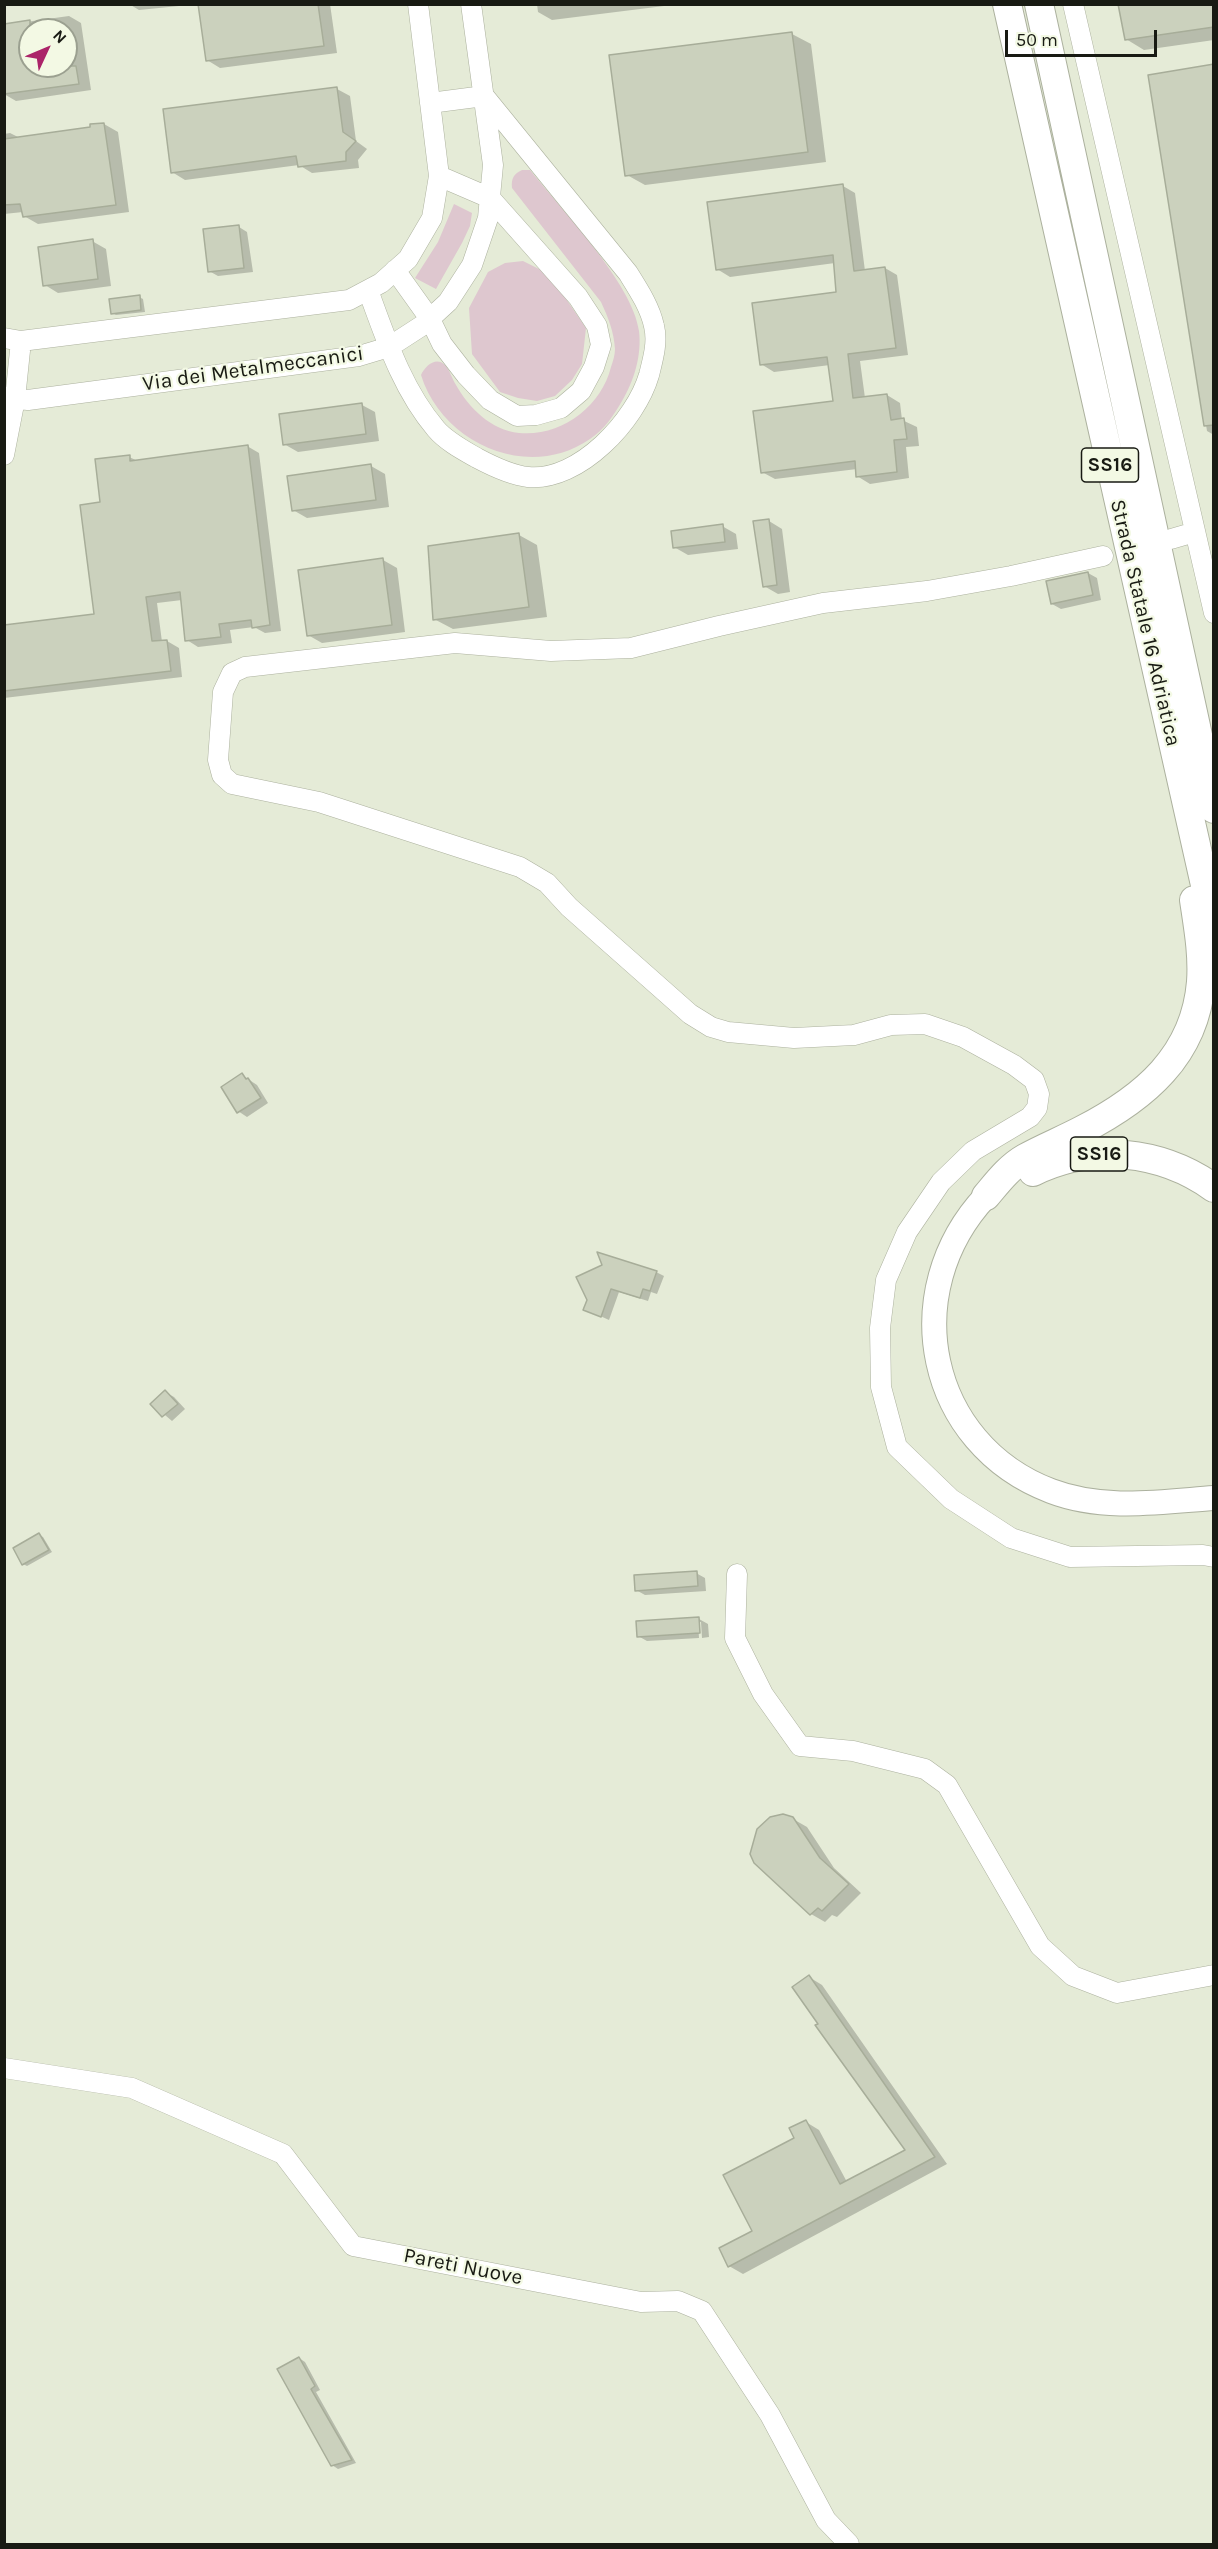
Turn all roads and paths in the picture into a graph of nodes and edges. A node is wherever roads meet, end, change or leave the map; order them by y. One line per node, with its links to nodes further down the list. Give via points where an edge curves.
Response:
1 (418, 4): 7 (street)
2 (471, 4): 6 (street, Via dei Metalmeccanici)
3 (1007, 4): 21 (highway, Strada Statale 16 Adriatica / SS16)
4 (1039, 4): 22 (highway, Strada Statale 16 Adriatica / SS16)
5 (1073, 4): 17 (street)
6 (484, 96): 7 (street); 9 (street, Via dei Metalmeccanici, via 493,165); 14 (street, via 628,273 643,298 655,327 655,353 644,392 623,426 589,456 560,472 529,477 496,468 437,430 408,389)
7 (430, 103): 8 (street)
8 (439, 176): 9 (street); 10 (street, via 432,218 408,259)
9 (490, 198): 12 (street, Via dei Metalmeccanici, via 488,218 472,265 448,302); 12 (street, via 578,297 597,326 601,345 594,367 581,391 561,408 517,416 490,400 466,375 442,344)
10 (395, 270): 11 (street); 12 (street)
11 (368, 290): 13 (street, via 349,300); 14 (street)
12 (430, 319): 14 (street, Via dei Metalmeccanici)
13 (13, 340): 15 (street)
14 (389, 347): 15 (street, Via dei Metalmeccanici, via 347,358 28,400)
15 (10, 398): 16 (street)
16 (4, 455)
17 (1195, 532): 18 (street); 20 (street)
18 (1171, 539)
19 (1103, 555): 27 (street, via 927,591 823,603 631,648 551,651 455,643 245,667 232,673 223,692 218,760 222,775 232,784 319,802 520,867 547,883 690,1014 711,1027 794,1038 854,1035 891,1025 925,1024 963,1037 1034,1080 1039,1094 1037,1108 1030,1117 973,1151 941,1182 907,1232 886,1280 880,1328 881,1387 897,1447 951,1499 1011,1538 1070,1557)
20 (1214, 613)
21 (1173, 746): 23 (highway, Strada Statale 16 Adriatica / SS16); 25 (highway, SS16, via 1200,943 1199,997 1190,1027 1172,1061 1147,1089 1099,1122 1025,1158)
22 (1214, 809)
23 (1214, 925)
24 (1214, 1188): 25 (highway, SS16, via 1164,1162 1108,1154 1081,1156 1047,1166)
25 (986, 1196): 26 (main road, via 952,1244 938,1281 933,1309 934,1346 944,1382 970,1431 1008,1468 1063,1495 1117,1503)
26 (1205, 1499)
27 (1214, 1557)
28 (737, 1574): 29 (street, via 735,1638 763,1694 800,1746 853,1751 925,1769 947,1785 1040,1947 1073,1976 1118,1993)
29 (1214, 1975)
30 (4, 2068): 31 (street, Pareti Nuove, via 132,2088 283,2154 353,2246 641,2302 678,2301 702,2311 770,2415 826,2520)
31 (849, 2544)

